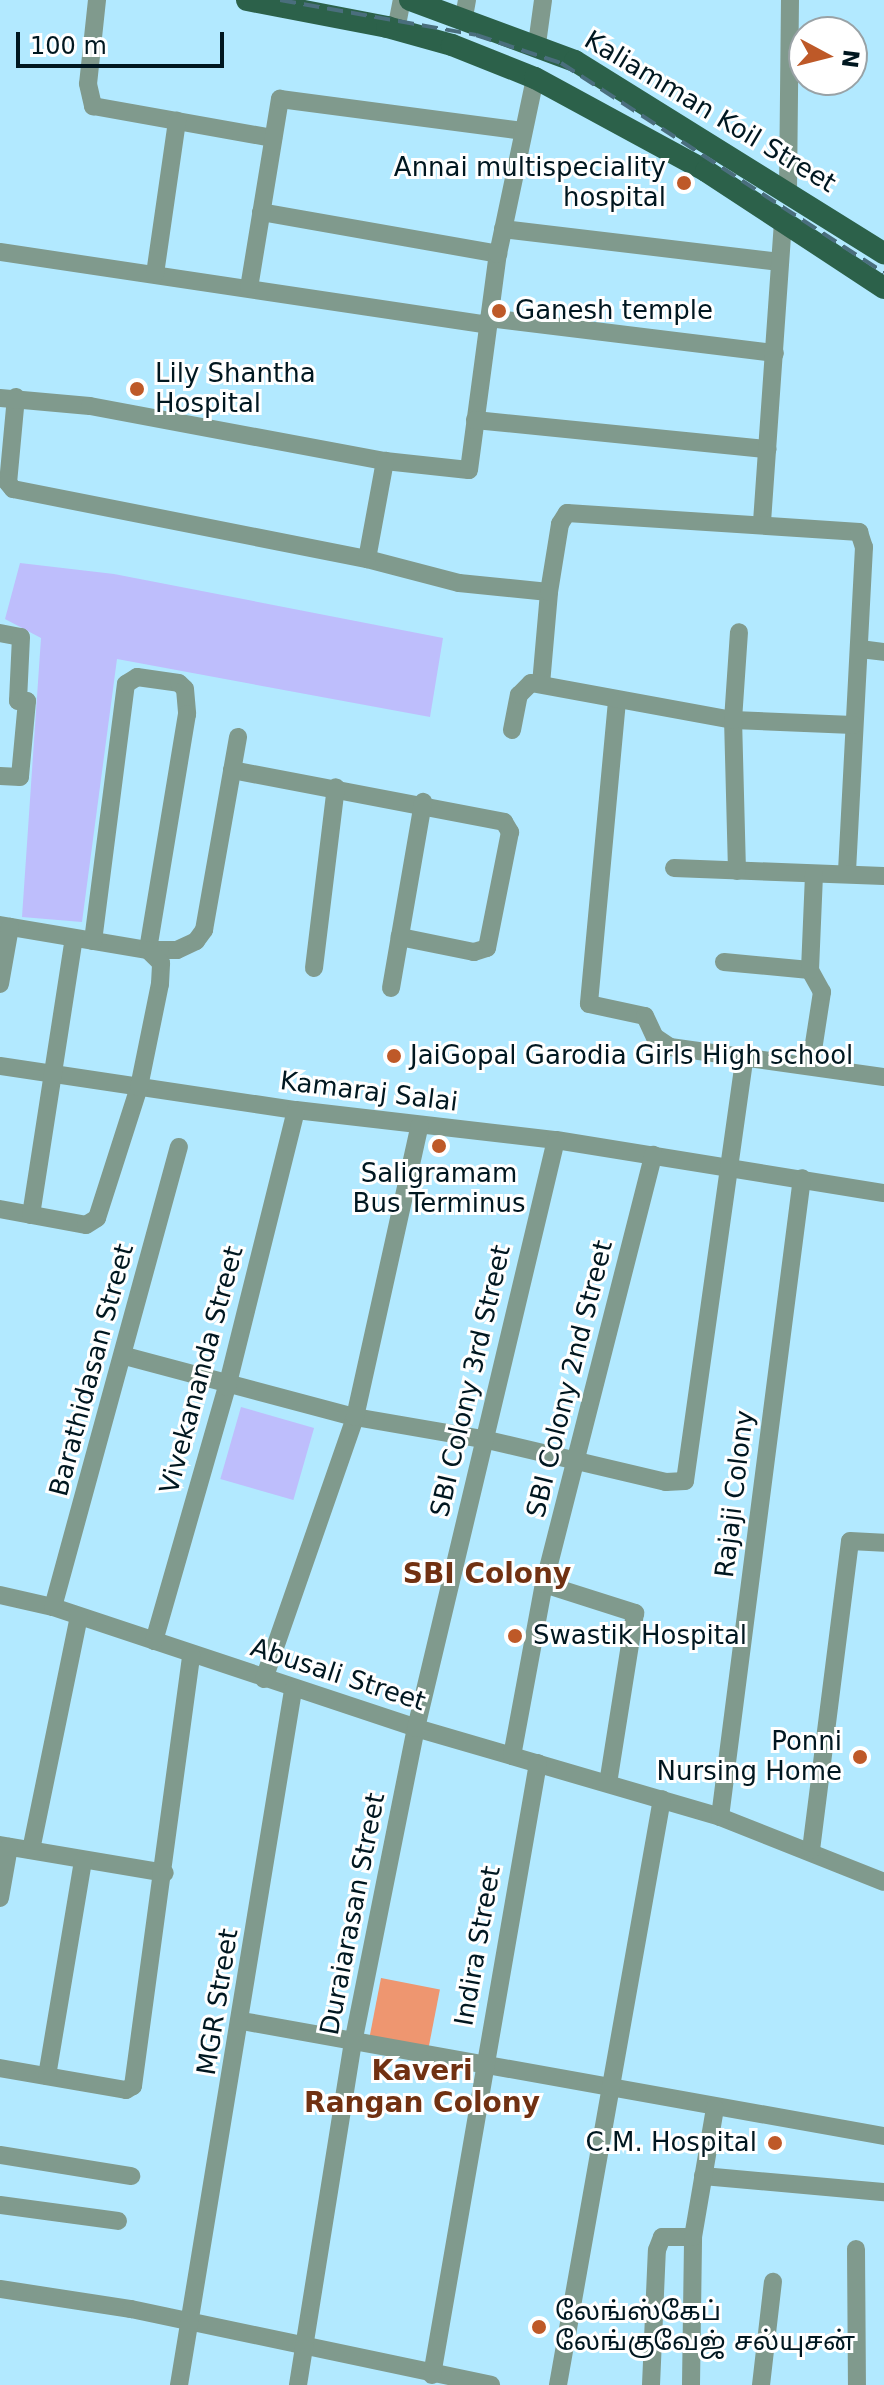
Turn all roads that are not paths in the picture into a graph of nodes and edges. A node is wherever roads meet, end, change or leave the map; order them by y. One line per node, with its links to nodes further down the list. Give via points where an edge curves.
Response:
1 (97, 0): 11 (street, via 88,84 93,106)
2 (247, 0): 8 (main road, Kaliamman Koil Street)
3 (402, 0): 8 (street)
4 (410, 0): 7 (main road, Kaliamman Koil Street)
5 (543, 0): 9 (street)
6 (790, 0): 14 (street)
7 (466, 8): 9 (main road, Kaliamman Koil Street)
8 (396, 30): 10 (main road, Kaliamman Koil Street)
9 (537, 44): 14 (main road, Kaliamman Koil Street, via 612,81)
10 (535, 78): 12 (street); 16 (main road, Kaliamman Koil Street, via 706,171)
11 (177, 121): 13 (street); 22 (street)
12 (523, 131): 13 (street, via 287,97 277,102); 17 (street)
13 (273, 138): 15 (street)
14 (788, 190): 19 (main road, Kaliamman Koil Street)
15 (261, 212): 20 (street); 23 (street)
16 (783, 223): 21 (street); 24 (main road, Kaliamman Koil Street)
17 (503, 229): 20 (street); 21 (street)
18 (0, 252): 22 (street)
19 (884, 253)
20 (498, 254): 25 (street)
21 (780, 262): 26 (street)
22 (155, 274): 23 (street)
23 (249, 288): 25 (street)
24 (884, 288)
25 (488, 322): 26 (street); 28 (street)
26 (775, 353): 29 (street)
27 (8, 398): 30 (street); 32 (street, via 8,483 13,489)
28 (475, 420): 29 (street); 30 (street, via 469,470)
29 (768, 449): 31 (street)
30 (385, 461): 32 (street)
31 (762, 522): 33 (street, via 567,513 560,524); 36 (street, via 859,532 864,547)
32 (367, 559): 33 (street, via 459,583)
33 (549, 592): 38 (street)
34 (739, 632): 40 (street)
35 (0, 633): 45 (street, via 21,637 18,701 27,701 20,777)
36 (860, 649): 37 (street); 41 (street)
37 (884, 652)
38 (541, 684): 39 (street); 42 (street, via 522,689)
39 (617, 701): 40 (street); 62 (street, via 589,1004 645,1016 655,1037 670,1047)
40 (733, 720): 41 (street); 49 (street)
41 (853, 725): 51 (street)
42 (512, 730)
43 (238, 737): 44 (street)
44 (232, 770): 46 (street); 56 (street, via 201,936 177,950)
45 (0, 776)
46 (336, 787): 47 (street); 58 (street)
47 (423, 802): 55 (street); 55 (street, via 499,817 510,832 487,948 474,952)
48 (674, 868): 49 (street)
49 (737, 871): 50 (street)
50 (814, 874): 51 (street); 59 (street)
51 (847, 874): 52 (street)
52 (884, 876)
53 (5, 926): 54 (street); 60 (street)
54 (87, 936): 56 (street); 56 (street, via 126,684 137,677 179,683 185,689 187,714); 65 (street)
55 (400, 937): 61 (street)
56 (148, 945): 67 (street, via 163,969)
57 (724, 962): 59 (street)
58 (314, 968)
59 (810, 970): 63 (street, via 822,992)
60 (0, 984)
61 (391, 988)
62 (745, 1055): 63 (street); 73 (street)
63 (811, 1063): 66 (street)
64 (0, 1066): 65 (street, Kamaraj Salai)
65 (51, 1075): 67 (street, Kamaraj Salai); 77 (street)
66 (884, 1077)
67 (139, 1087): 68 (street, Kamaraj Salai); 77 (street, via 94,1222)
68 (296, 1110): 69 (street, Kamaraj Salai); 79 (street, Vivekananda Street)
69 (420, 1125): 70 (street, Kamaraj Salai); 80 (street)
70 (556, 1140): 72 (street, Kamaraj Salai); 81 (street, SBI Colony 3rd Street)
71 (179, 1147): 78 (street, Barathidasan Street)
72 (653, 1155): 73 (street, Kamaraj Salai); 82 (street, SBI Colony 2nd Street)
73 (730, 1165): 74 (street, Kamaraj Salai); 82 (street, via 685,1481 666,1482)
74 (802, 1178): 75 (street, Kamaraj Salai); 97 (street, Rajaji Colony)
75 (884, 1193)
76 (0, 1209): 77 (street)
77 (31, 1215)
78 (125, 1356): 79 (street); 86 (street, Barathidasan Street)
79 (227, 1387): 80 (street); 88 (street, Vivekananda Street)
80 (355, 1417): 81 (street); 90 (street)
81 (483, 1439): 82 (street); 92 (street, SBI Colony 3rd Street)
82 (578, 1462): 84 (street, SBI Colony 2nd Street)
83 (884, 1543): 100 (street, via 850,1541)
84 (544, 1584): 93 (street, SBI Colony 2nd Street); 95 (street, via 635,1613)
85 (0, 1595): 86 (street, Abusali Street)
86 (53, 1607): 87 (street, Abusali Street)
87 (79, 1617): 88 (street, Abusali Street); 99 (street)
88 (154, 1641): 89 (street, Abusali Street)
89 (191, 1655): 90 (street, Abusali Street); 102 (street)
90 (264, 1679): 91 (street, Abusali Street)
91 (293, 1690): 92 (street, Abusali Street); 105 (street, MGR Street)
92 (416, 1728): 93 (street, Abusali Street); 106 (street, Duraiarasan Street)
93 (512, 1756): 94 (street, Abusali Street)
94 (538, 1763): 95 (street, Abusali Street); 107 (street, Indira Street)
95 (608, 1783): 96 (street, Abusali Street)
96 (662, 1799): 97 (street, Abusali Street); 110 (street)
97 (720, 1817): 100 (street, Abusali Street)
98 (5, 1846): 99 (street); 104 (street)
99 (31, 1850): 101 (street)
100 (811, 1850): 103 (street, Abusali Street)
101 (83, 1860): 102 (street); 109 (street)
102 (165, 1873): 109 (street, via 132,2089)
103 (884, 1882)
104 (0, 1898)
105 (242, 2021): 106 (street); 123 (street, MGR Street)
106 (353, 2043): 107 (street); 124 (street, Duraiarasan Street)
107 (483, 2066): 110 (street); 125 (street, Indira Street)
108 (0, 2068): 109 (street)
109 (47, 2076)
110 (613, 2086): 111 (street); 129 (street)
111 (715, 2108): 112 (street); 115 (street)
112 (884, 2136)
113 (0, 2155): 114 (street)
114 (131, 2176)
115 (703, 2176): 116 (street); 119 (street)
116 (884, 2192)
117 (0, 2205): 118 (street)
118 (118, 2221)
119 (693, 2237): 130 (street, via 662,2237 657,2250); 131 (street)
120 (856, 2249): 133 (street)
121 (773, 2282): 132 (street)
122 (0, 2289): 123 (street)
123 (192, 2323): 124 (street); 126 (street, MGR Street)
124 (304, 2347): 125 (street); 127 (street, Duraiarasan Street)
125 (432, 2375): 128 (street)
126 (179, 2385)
127 (298, 2385)
128 (491, 2385)
129 (558, 2385)
130 (651, 2385)
131 (691, 2385)
132 (761, 2385)
133 (857, 2385)

